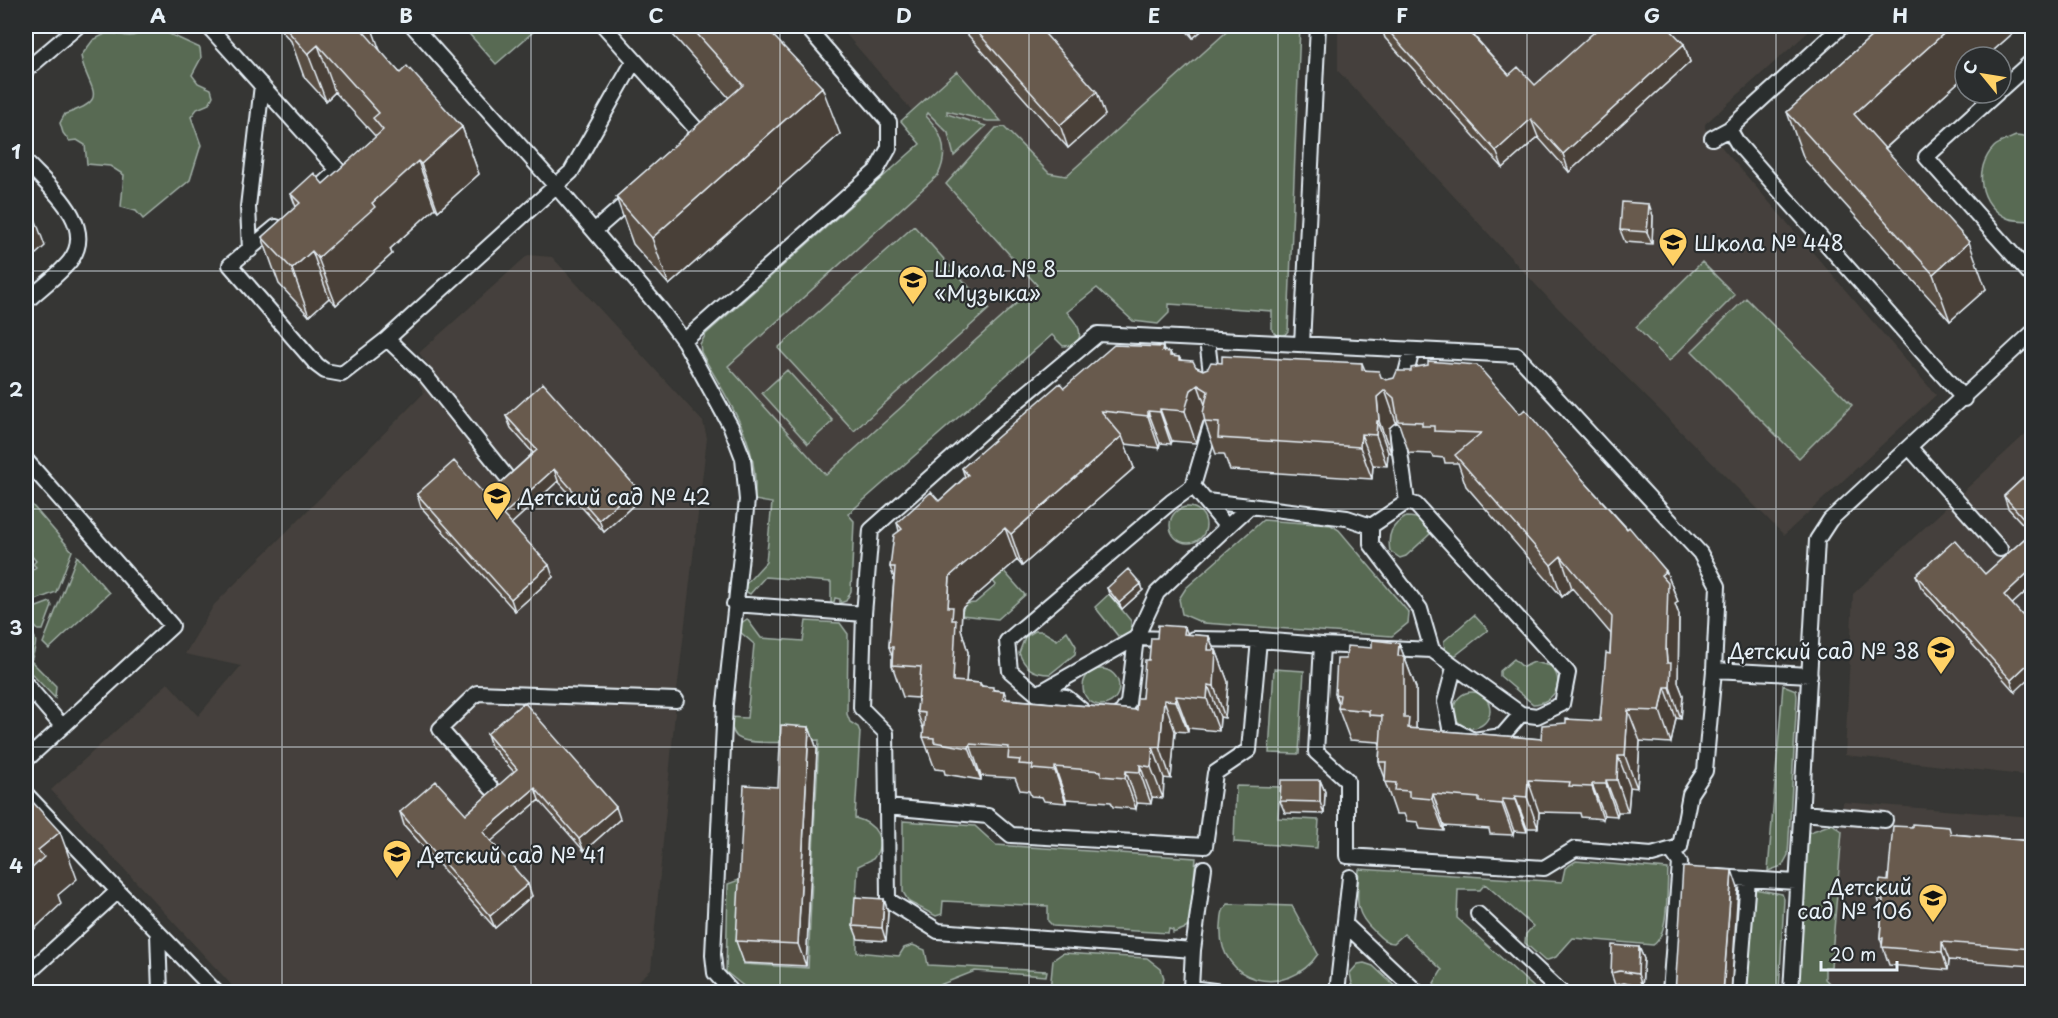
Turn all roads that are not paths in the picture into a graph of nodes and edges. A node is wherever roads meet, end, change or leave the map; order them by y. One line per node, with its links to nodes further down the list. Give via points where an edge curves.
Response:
1 (78, 26): 10 (lane)
2 (208, 26): 12 (lane)
3 (413, 26): 18 (lane)
4 (604, 26): 8 (lane)
5 (806, 26): 27 (lane, via 889,122 889,148 876,171)
6 (1318, 26): 28 (lane)
7 (1842, 26): 14 (lane)
8 (634, 60): 16 (lane, via 697,130 689,149); 18 (lane, via 571,172)
9 (2032, 61): 11 (lane)
10 (26, 70)
11 (2013, 78)
12 (262, 85): 21 (lane, via 248,207); 21 (lane, via 338,170)
13 (1984, 105): 22 (lane, via 1926,157)
14 (1729, 129): 15 (lane); 31 (lane, via 1738,144)
15 (1712, 138)
16 (681, 156)
17 (26, 162): 23 (lane, via 73,214 79,237 71,260)
18 (555, 185): 20 (lane); 25 (lane)
19 (646, 186): 20 (lane)
20 (594, 231): 27 (lane)
21 (250, 250): 25 (lane, via 230,265 325,371 342,374)
22 (2032, 276)
23 (26, 302)
24 (2032, 333): 31 (lane)
25 (387, 339): 37 (lane, via 426,376)
26 (1207, 340): 28 (lane); 30 (lane); 46 (lane, via 1098,334 871,530)
27 (684, 341): 45 (lane, via 731,427 743,458 747,500)
28 (1302, 344): 29 (lane)
29 (1412, 350): 32 (lane); 52 (lane, via 1517,355 1700,553 1718,586)
30 (1214, 393)
31 (1964, 399): 35 (lane)
32 (1399, 403)
33 (1211, 426): 38 (lane)
34 (1397, 431): 40 (lane)
35 (1910, 448): 44 (lane); 53 (lane, via 1830,520 1817,540)
36 (26, 460): 58 (lane, via 172,626)
37 (506, 476)
38 (1193, 486): 39 (lane); 55 (lane, via 1007,641 1010,671)
39 (1206, 501): 41 (lane); 43 (lane)
40 (1407, 501): 42 (lane); 57 (lane, via 1416,505 1568,673 1562,704 1537,716)
41 (1250, 506): 42 (lane, via 1347,518); 43 (lane)
42 (1371, 526): 50 (lane, via 1371,544 1420,609)
43 (1227, 527): 47 (lane, via 1157,593)
44 (2000, 549)
45 (734, 604): 46 (lane); 80 (lane, via 725,704 713,955 715,973)
46 (864, 614): 62 (lane, via 861,708 886,733)
47 (1136, 638): 48 (lane); 55 (lane); 55 (lane, via 1128,703 1111,719 1087,716 1066,697)
48 (1259, 640): 49 (lane); 66 (lane, via 1250,750 1215,773)
49 (1322, 645): 50 (lane); 67 (lane, via 1316,752 1347,780)
50 (1432, 650): 51 (lane)
51 (1454, 668): 57 (lane); 57 (lane, via 1445,702 1449,728 1473,740 1502,736)
52 (1714, 670): 53 (lane); 65 (lane, via 1705,771 1690,794 1680,847)
53 (1810, 675): 63 (lane)
54 (26, 684): 58 (lane)
55 (1037, 694)
56 (676, 700): 60 (lane, via 477,693 440,729)
57 (1521, 714)
58 (62, 726): 59 (lane)
59 (26, 760)
60 (491, 788)
61 (26, 794): 71 (lane)
62 (887, 807): 66 (lane, via 987,816 1011,836); 75 (lane, via 888,900 938,931)
63 (1802, 813): 64 (lane); 70 (lane)
64 (1885, 820)
65 (1671, 850): 67 (lane, via 1652,855 1575,849 1544,868); 68 (lane)
66 (1204, 858): 75 (lane)
67 (1348, 867): 73 (lane)
68 (1690, 876): 69 (lane); 85 (lane)
69 (1748, 879): 70 (lane); 86 (lane)
70 (1796, 882): 87 (lane)
71 (117, 891): 74 (lane); 76 (lane)
72 (1478, 914): 84 (lane)
73 (1345, 924): 82 (lane); 83 (lane)
74 (158, 933): 78 (lane); 79 (lane)
75 (1193, 950): 77 (lane)
76 (26, 975)
77 (1189, 990): 81 (lane)
78 (160, 993)
79 (216, 993)
80 (732, 993)
81 (1222, 993)
82 (1337, 993)
83 (1417, 993)
84 (1561, 993)
85 (1670, 993)
86 (1739, 993)
87 (1791, 993)

